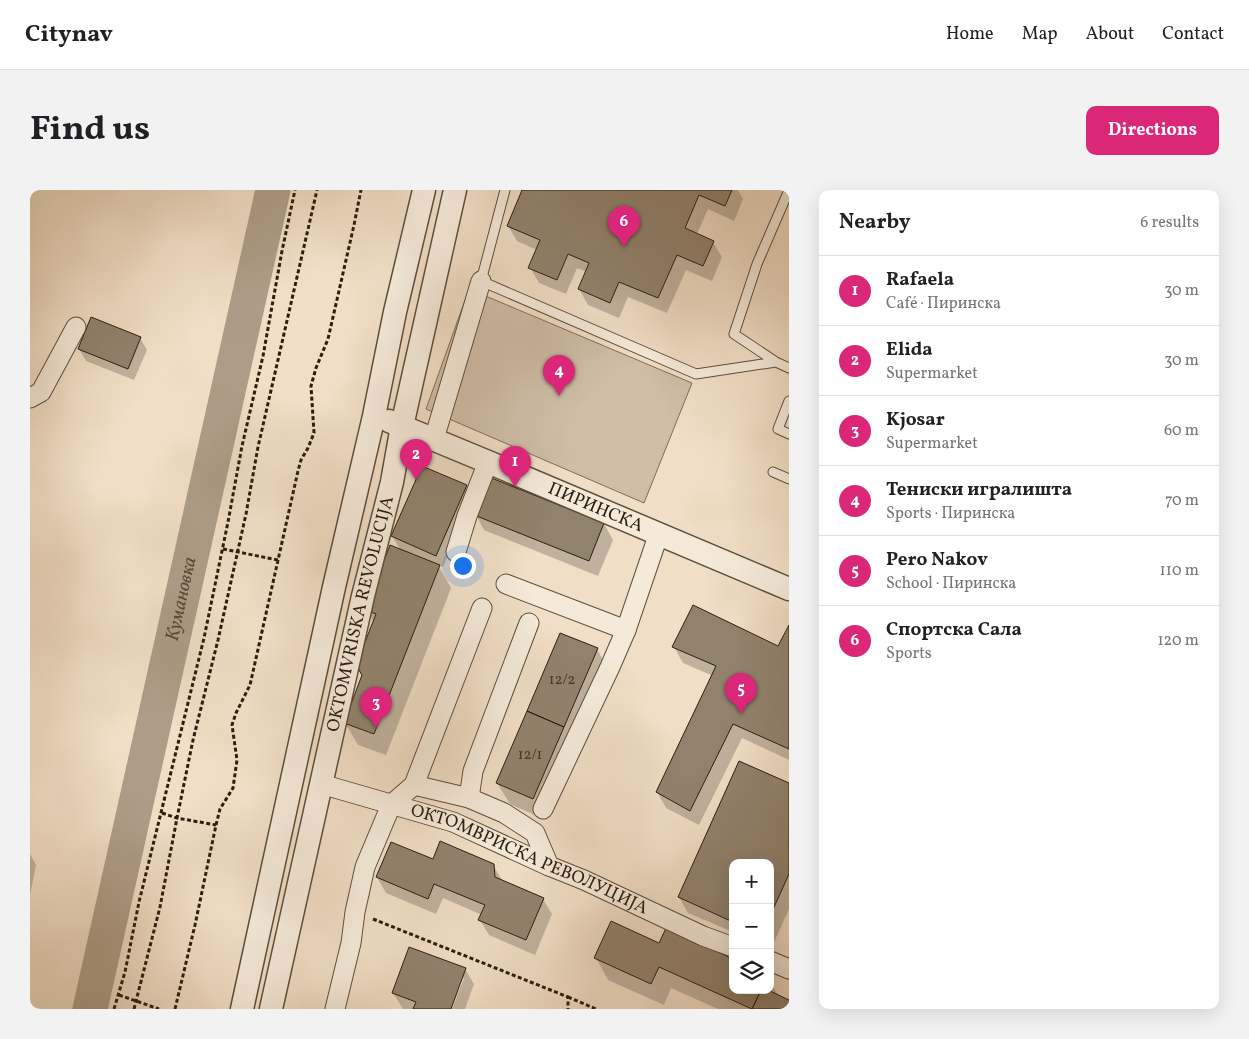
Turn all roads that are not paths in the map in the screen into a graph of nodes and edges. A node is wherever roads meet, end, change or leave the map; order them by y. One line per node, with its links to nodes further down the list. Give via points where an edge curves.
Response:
1 (424, 190): 11 (street, OKTOMVRISKA REVOLUCIJA)
2 (455, 190): 12 (street, OKTOMVRISKA REVOLUCIJA)
3 (505, 190): 5 (lane)
4 (788, 190): 7 (lane, via 757,264 734,334)
5 (482, 281): 7 (lane, via 696,374); 14 (street)
6 (76, 328): 9 (street, via 41,392)
7 (776, 362): 8 (lane)
8 (789, 368)
9 (30, 398)
10 (789, 401): 13 (lane, via 778,429)
11 (374, 416): 12 (street, ПИРИНСКА); 34 (street, OKTOMVRISKA REVOLUCIJA)
12 (402, 426): 14 (street, ПИРИНСКА); 25 (street, OKTOMVRISKA REVOLUCIJA, via 392,482)
13 (789, 434)
14 (434, 439): 15 (street, ПИРИНСКА)
15 (488, 462): 18 (street, ПИРИНСКА); 19 (street)
16 (773, 472): 17 (lane)
17 (789, 479)
18 (659, 533): 21 (street, ПИРИНСКА); 24 (street)
19 (456, 552)
20 (506, 584): 24 (street)
21 (789, 589)
22 (482, 608): 26 (street)
23 (530, 623): 27 (street, via 473,771)
24 (626, 630): 29 (street)
25 (321, 784): 28 (street, ОКТОМВРИСКА РЕВОЛУЦИЈА); 35 (street, OKTOMVRISKA REVOLUCIJA)
26 (414, 785): 27 (street); 28 (street)
27 (469, 798): 30 (street, via 504,813 535,833)
28 (391, 805): 30 (street, ОКТОМВРИСКА РЕВОЛУЦИЈА, via 452,822); 36 (street, via 365,866)
29 (543, 809)
30 (549, 866): 31 (street, ОКТОМВРИСКА РЕВОЛУЦИЈА)
31 (729, 946)
32 (774, 963): 33 (street)
33 (789, 969)
34 (242, 1009)
35 (271, 1009)
36 (335, 1009)

